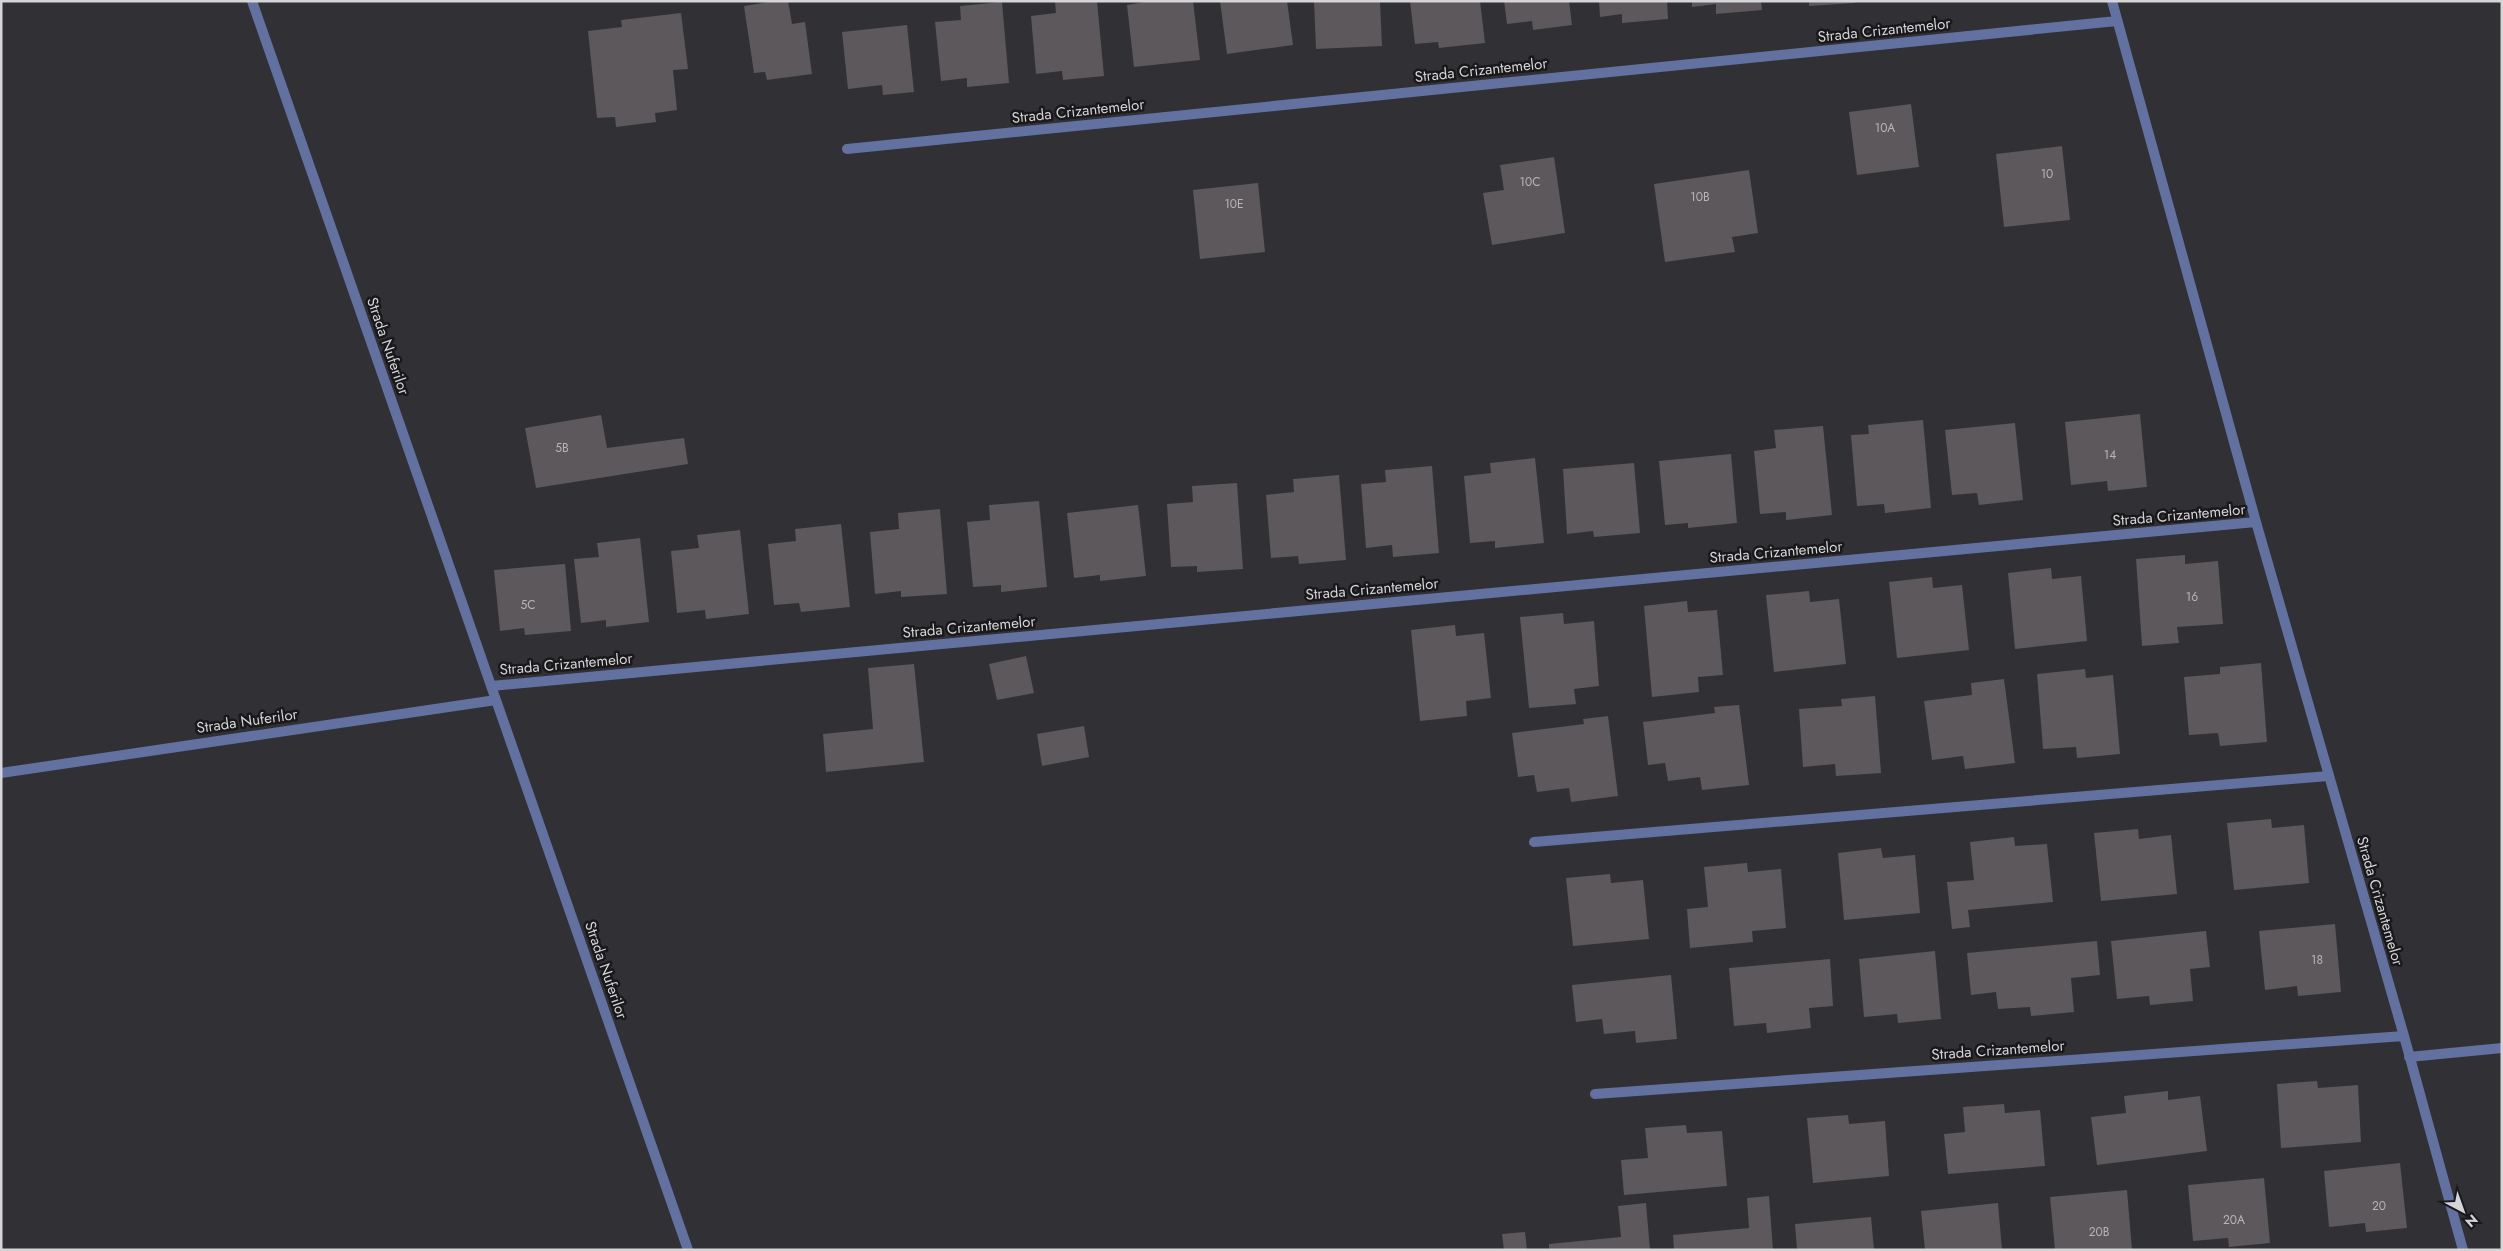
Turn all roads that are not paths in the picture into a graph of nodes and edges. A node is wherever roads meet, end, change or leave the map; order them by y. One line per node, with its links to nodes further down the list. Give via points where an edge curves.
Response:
1 (252, 1): 6 (street, Strada Nuferilor)
2 (2112, 1): 3 (street, Strada Crizantemelor)
3 (2118, 21): 4 (street, Strada Crizantemelor); 5 (street, Strada Crizantemelor)
4 (847, 149)
5 (2256, 522): 6 (street, Strada Crizantemelor); 9 (street, Strada Crizantemelor)
6 (491, 686): 7 (street, Strada Nuferilor)
7 (496, 700): 8 (street, Strada Nuferilor); 15 (street, Strada Nuferilor)
8 (1, 772)
9 (2328, 776): 10 (street); 11 (street, Strada Crizantemelor)
10 (1534, 842)
11 (2404, 1036): 13 (street, Strada Crizantemelor); 14 (street, Strada Crizantemelor)
12 (2502, 1048): 13 (street)
13 (2409, 1057): 16 (street, Strada Crizantemelor)
14 (1594, 1094)
15 (688, 1250)
16 (2462, 1250)

